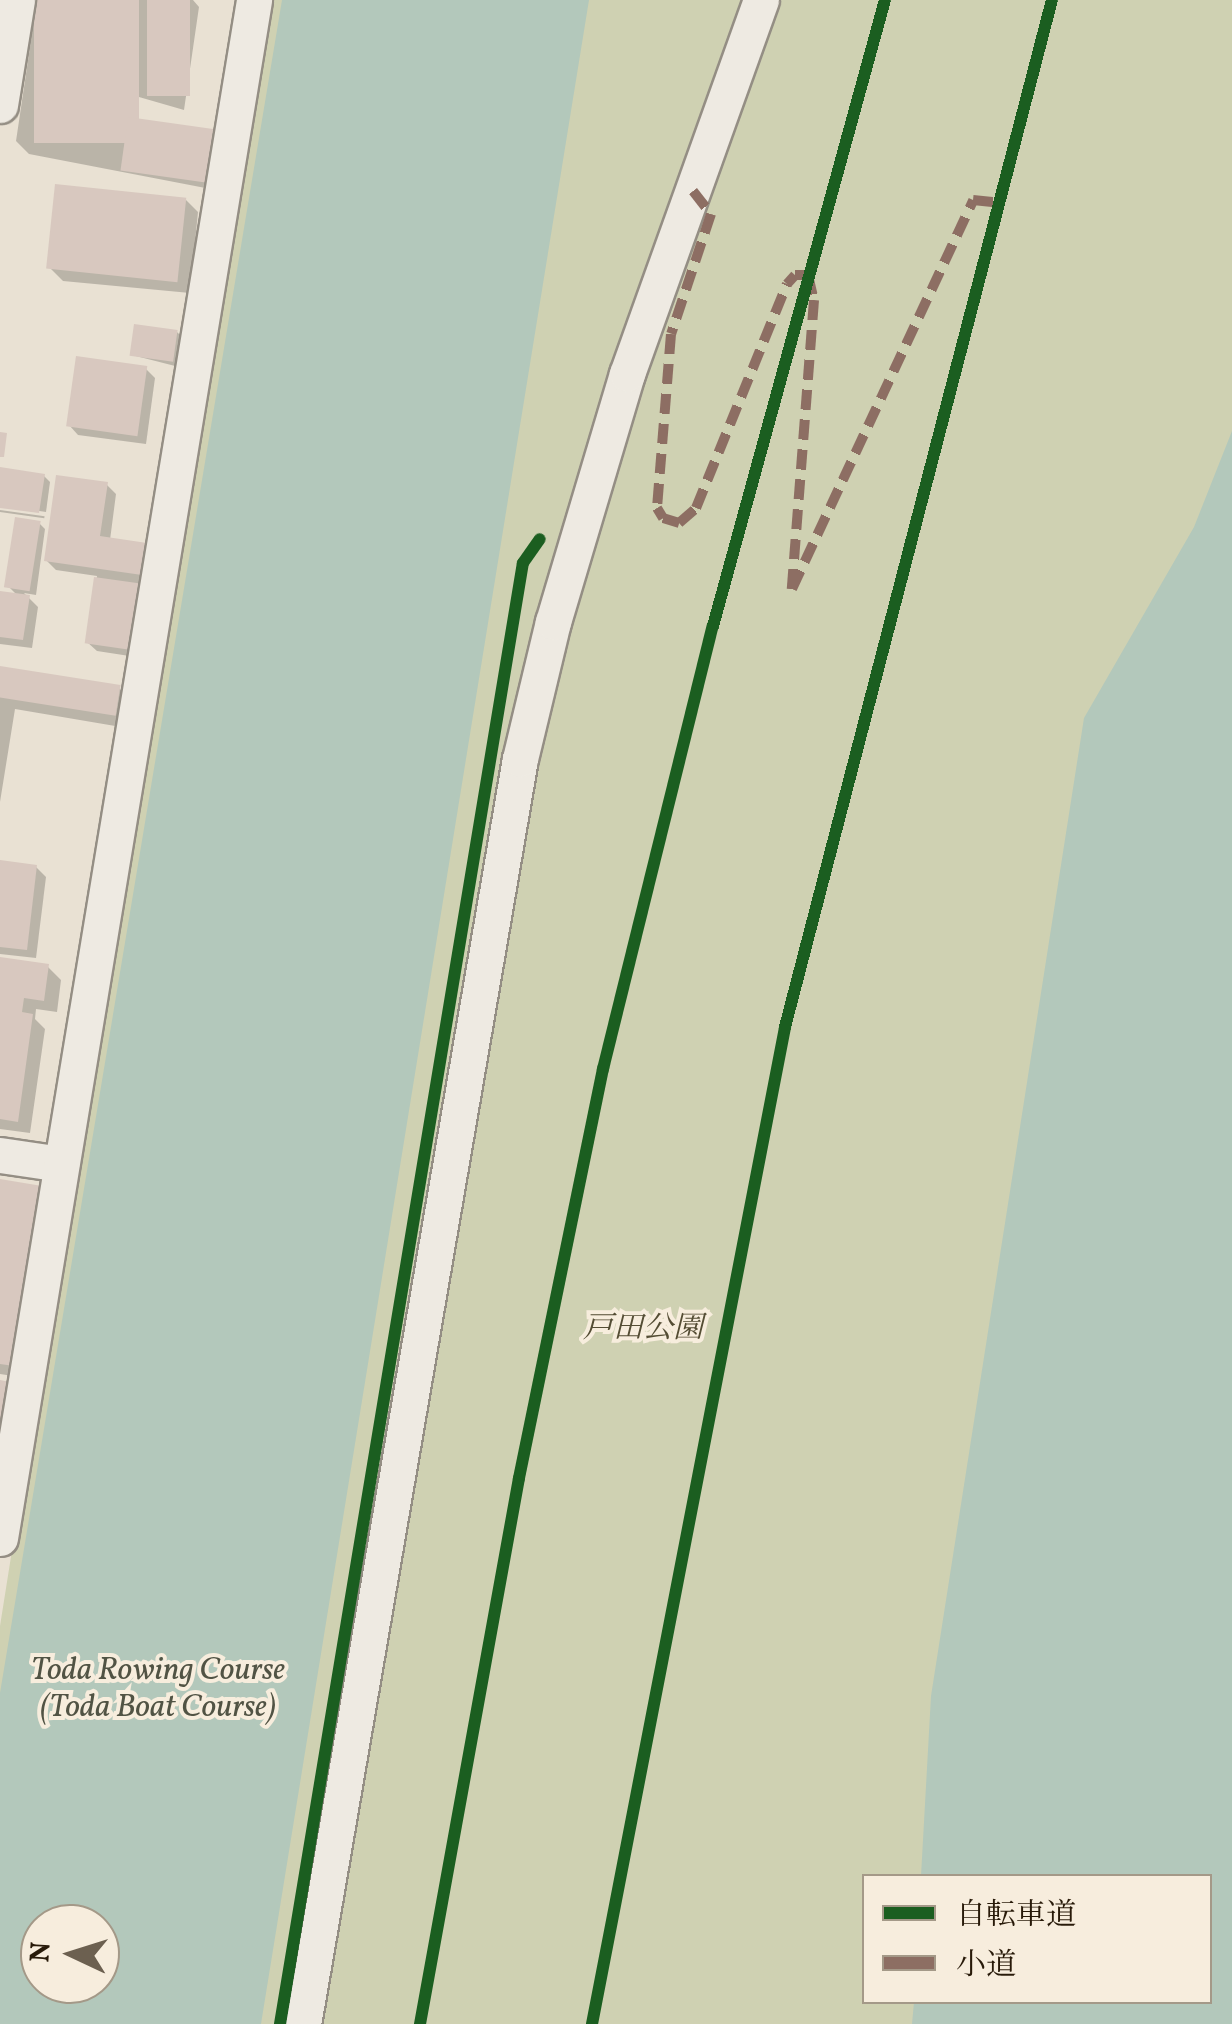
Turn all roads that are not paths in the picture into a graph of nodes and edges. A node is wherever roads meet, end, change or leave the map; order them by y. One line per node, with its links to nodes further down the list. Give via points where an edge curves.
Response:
1 (17, 0): 4 (street)
2 (254, 0): 6 (street)
3 (761, 0): 8 (street, via 627,374 520,759)
4 (0, 106)
5 (0, 1155): 6 (street)
6 (61, 1164): 7 (street)
7 (0, 1538)
8 (303, 2024)

